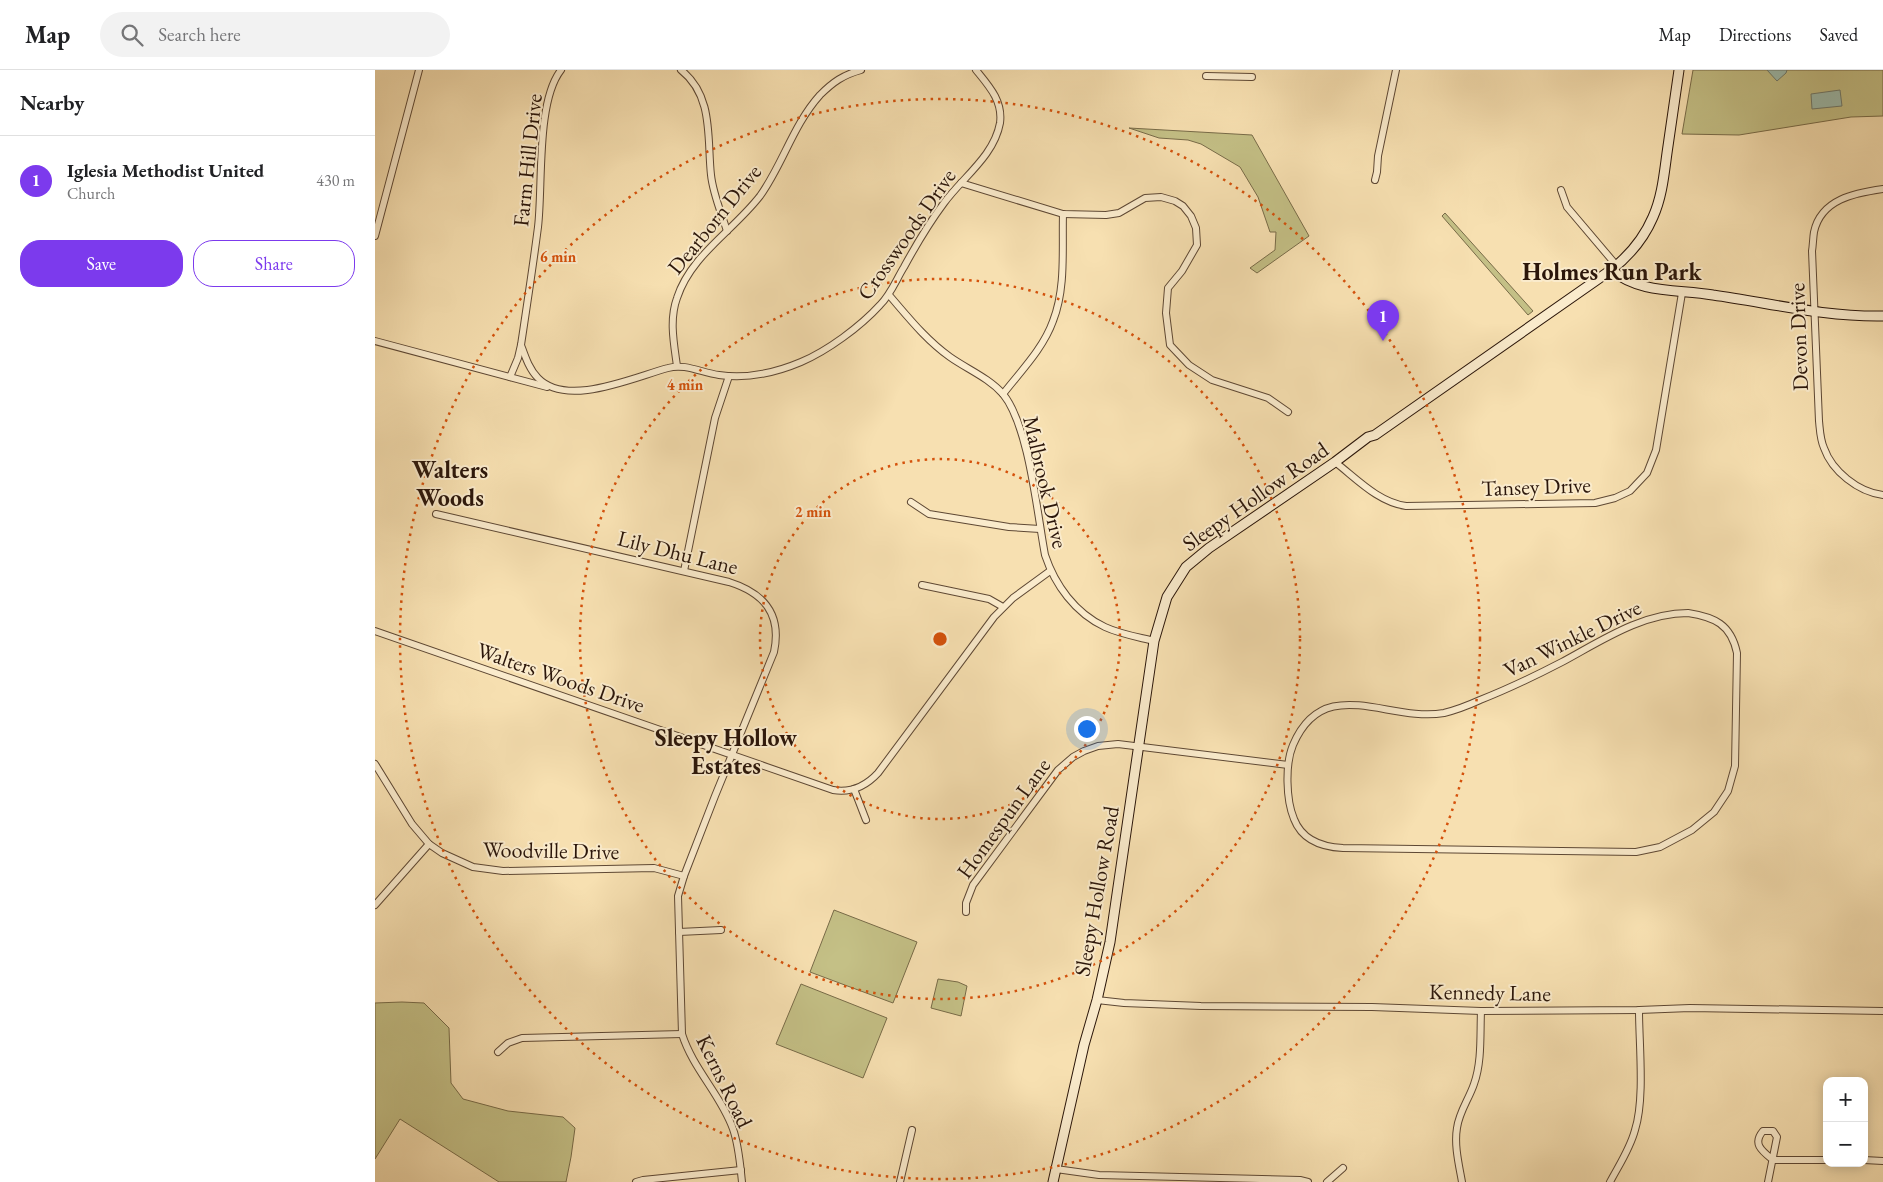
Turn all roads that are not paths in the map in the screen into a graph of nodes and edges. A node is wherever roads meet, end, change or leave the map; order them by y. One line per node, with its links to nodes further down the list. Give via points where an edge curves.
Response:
1 (419, 70): 17 (street)
2 (561, 70): 24 (street, Farm Hill Drive, via 548,99 543,133 538,225)
3 (681, 70): 16 (street, via 697,89 706,114 713,190)
4 (861, 70): 16 (street, Dearborn Drive, via 833,82 815,102 800,122 763,191)
5 (976, 70): 12 (street, Crosswoods Drive, via 998,101 1000,122 989,149)
6 (1396, 70): 11 (street)
7 (1679, 70): 18 (main road, Sleepy Hollow Road, via 1658,203 1641,239)
8 (1238, 73): 9 (street); 10 (street)
9 (1206, 76)
10 (1252, 77)
11 (1375, 180)
12 (961, 183): 15 (street); 20 (street, Crosswoods Drive, via 931,222)
13 (1883, 189): 21 (street, Devon Drive, via 1858,192 1843,198 1826,210 1818,222 1812,251)
14 (1561, 190): 18 (street, via 1567,207)
15 (1063, 214): 29 (street, via 1058,309 1047,335); 30 (street, via 1106,216 1119,213 1145,198 1161,196 1183,206 1196,228 1197,245 1168,288 1166,313 1170,345 1189,365 1212,380 1268,398)
16 (727, 231): 25 (street, Dearborn Drive, via 695,264 677,298 673,330)
17 (375, 236)
18 (1614, 268): 19 (main road, via 1620,277 1635,284); 31 (main road, Sleepy Hollow Road)
19 (1682, 293): 21 (main road, via 1715,295); 31 (street, Tansey Drive, via 1657,450 1647,473 1624,494 1587,504 1406,506 1386,501)
20 (889, 295): 26 (street, Crosswoods Drive, via 853,329 801,362 760,375); 29 (street, Malbrook Drive, via 935,345)
21 (1814, 313): 22 (main road); 32 (street, Devon Drive, via 1819,421 1824,448 1843,475 1863,489)
22 (1883, 316)
23 (375, 341): 27 (street)
24 (521, 345): 27 (street); 28 (street, via 533,372)
25 (677, 366): 26 (street, Crosswoods Drive); 28 (street, Crosswoods Drive, via 610,386 577,390)
26 (729, 376): 36 (street, via 715,418)
27 (510, 377): 28 (street, Crosswoods Drive)
28 (553, 388)
29 (1003, 394): 35 (street, Malbrook Drive, via 1018,423 1024,444)
30 (1288, 412)
31 (1335, 462): 41 (main road, Sleepy Hollow Road, via 1209,548 1187,567 1167,597)
32 (1883, 495)
33 (911, 502): 35 (street, via 929,514)
34 (436, 514): 36 (street, Lily Dhu Lane)
35 (1040, 529): 37 (street, Malbrook Drive)
36 (684, 571): 43 (street, Lily Dhu Lane, via 748,589 767,606 774,620 777,632 774,652)
37 (1050, 571): 39 (street); 41 (street, Malbrook Drive, via 1065,595 1092,620 1112,630)
38 (922, 585): 39 (street, via 989,599)
39 (1003, 608): 46 (street, via 878,773 868,783)
40 (375, 631): 43 (street, Walters Woods Drive)
41 (1154, 641): 42 (main road, Sleepy Hollow Road)
42 (1139, 746): 45 (street); 51 (street, Homespun Lane, via 1098,746 1073,757 1058,770 973,885 965,903); 54 (main road, Sleepy Hollow Road)
43 (733, 755): 46 (street, Walters Woods Drive, via 833,790); 49 (street, Lily Dhu Lane)
44 (375, 764): 48 (street, Woodville Drive, via 412,824)
45 (1288, 765): 45 (street, Van Winkle Drive, via 1290,802 1295,821 1305,836 1327,846 1635,852 1659,847 1705,821 1729,791 1735,766 1735,644 1726,628 1712,619 1688,613 1656,616 1609,636 1511,688 1446,712 1416,714 1352,704 1329,707 1306,722 1289,754)
46 (854, 789): 47 (street)
47 (866, 820)
48 (429, 844): 49 (street, Woodville Drive, via 457,861 485,870 646,868 663,869); 50 (street)
49 (683, 876): 53 (street, Kerns Road, via 679,896)
50 (375, 905)
51 (966, 912)
52 (721, 930): 53 (street)
53 (679, 932): 58 (street, Kerns Road)
54 (1097, 1000): 56 (street, Kennedy Lane, via 1191,1006); 66 (main road, Sleepy Hollow Road)
55 (1639, 1010): 56 (street, Kennedy Lane); 57 (street, Kennedy Lane); 76 (street, via 1638,1119 1631,1143)
56 (1481, 1011): 75 (street, via 1477,1071 1456,1129)
57 (1883, 1011)
58 (682, 1034): 59 (street, via 522,1038 508,1043); 67 (street, Kerns Road, via 733,1128)
59 (498, 1052)
60 (912, 1130): 71 (street)
61 (1773, 1160): 61 (street, via 1777,1136 1773,1131 1763,1131 1757,1142 1759,1149); 62 (street); 77 (street)
62 (1823, 1160)
63 (1868, 1160): 64 (street)
64 (1883, 1160)
65 (1343, 1168): 74 (street)
66 (1056, 1169): 68 (street); 72 (main road, Sleepy Hollow Road)
67 (741, 1170): 69 (street); 70 (street, Kerns Road)
68 (1187, 1180): 73 (street)
69 (636, 1182)
70 (742, 1182)
71 (900, 1182)
72 (1053, 1182)
73 (1308, 1182)
74 (1327, 1182)
75 (1462, 1182)
76 (1610, 1182)
77 (1768, 1182)

